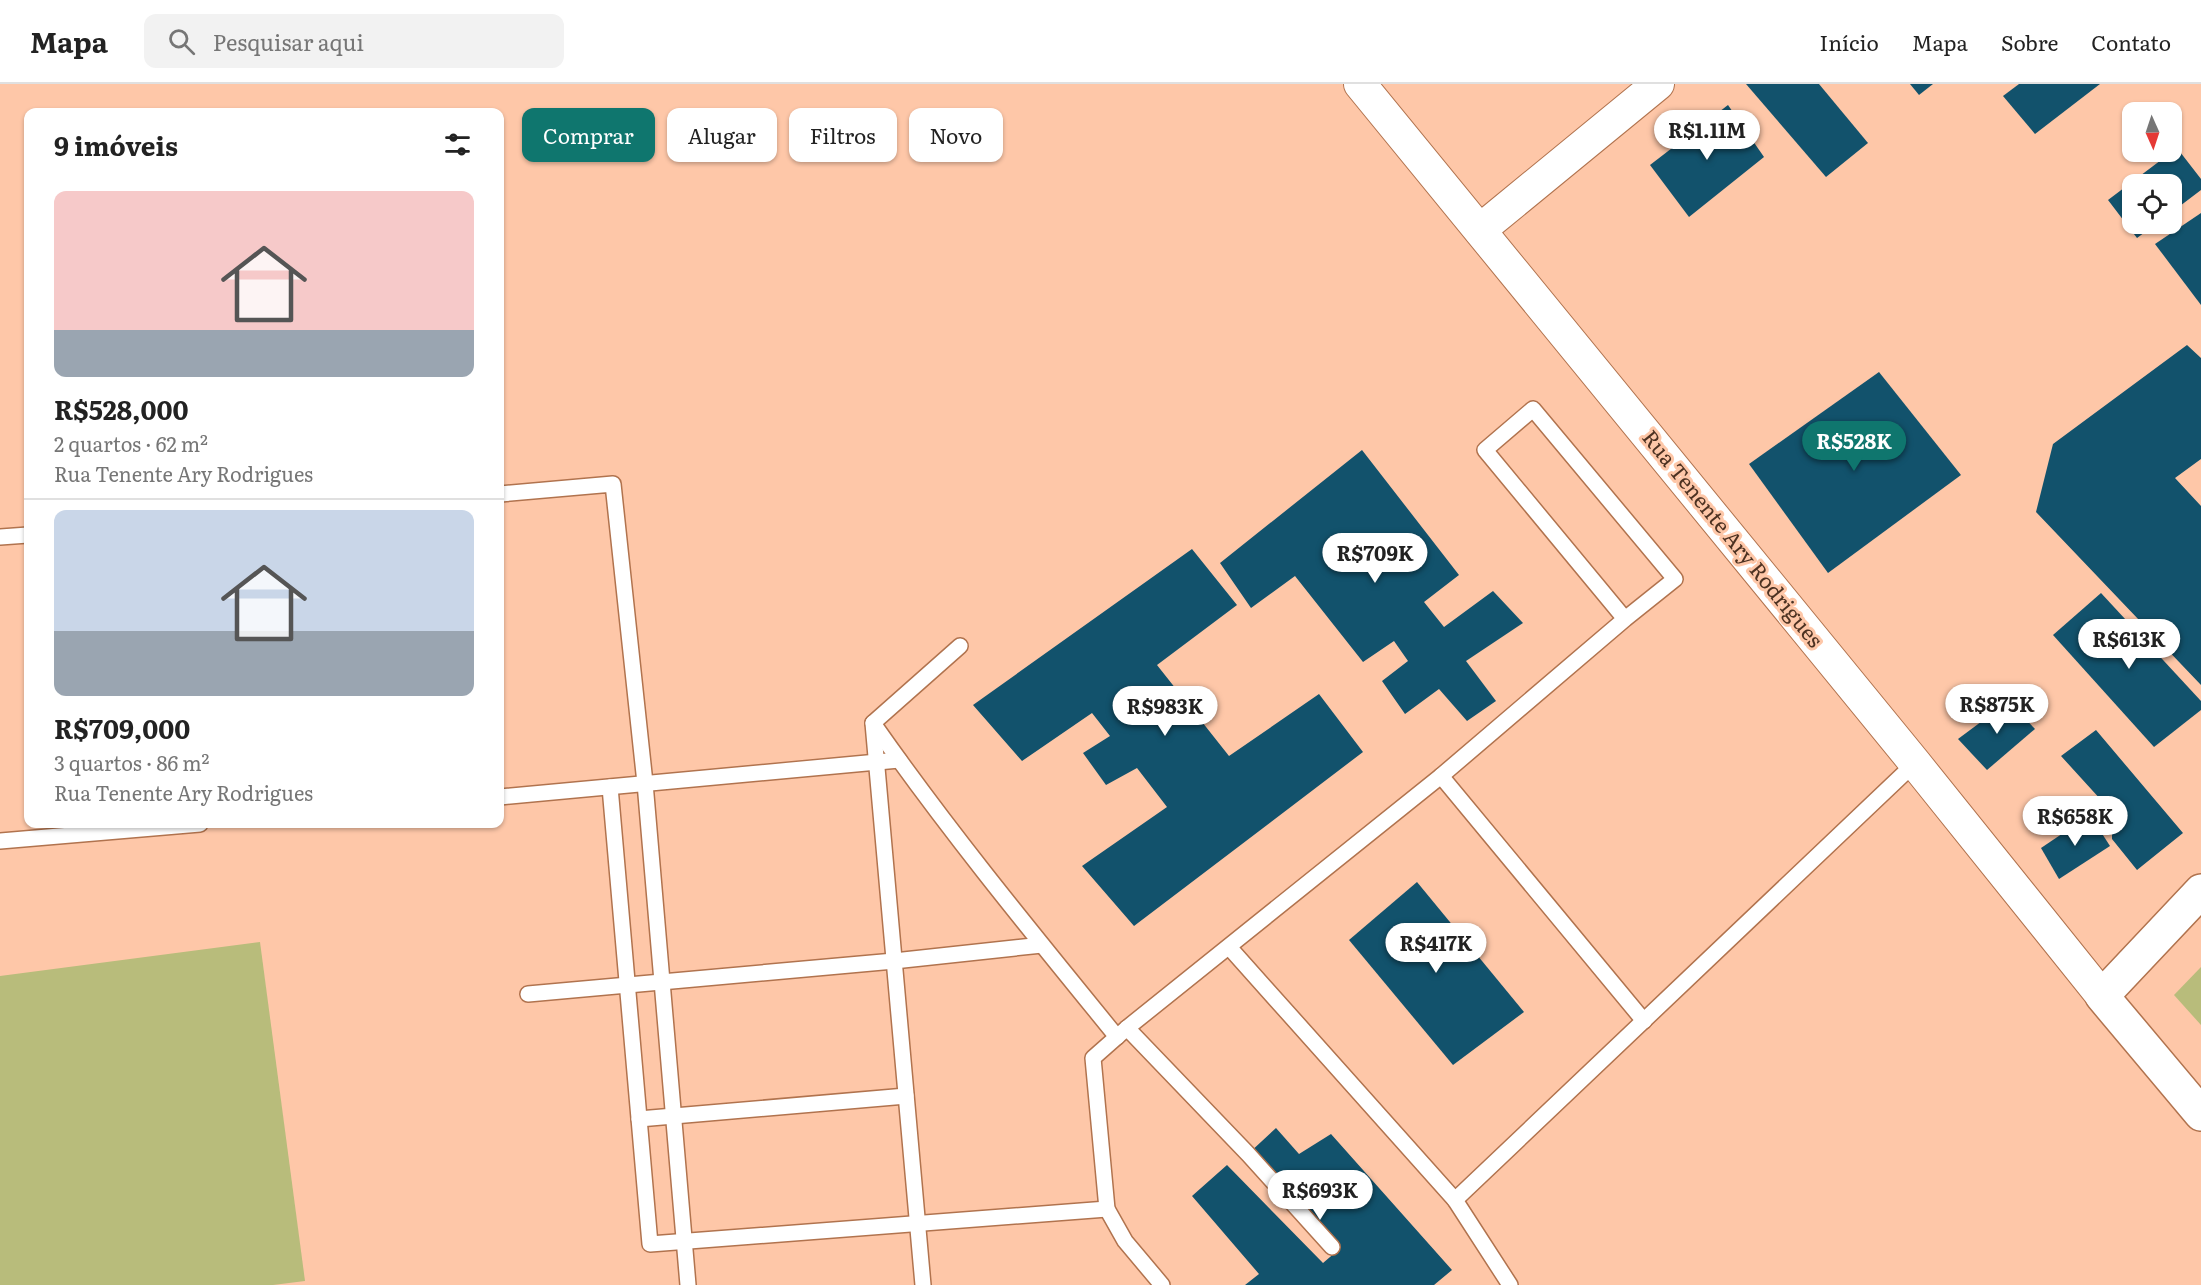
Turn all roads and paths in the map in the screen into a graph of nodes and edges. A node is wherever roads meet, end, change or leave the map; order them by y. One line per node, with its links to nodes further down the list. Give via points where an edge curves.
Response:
1 (1360, 84): 3 (street, Rua Tenente Ary Rodrigues)
2 (1658, 84): 3 (street)
3 (1480, 230): 12 (street, Rua Tenente Ary Rodrigues)
4 (504, 494): 14 (lane, via 613,484)
5 (24, 535): 6 (lane)
6 (0, 537)
7 (1625, 620): 7 (lane, via 1485,450 1533,410 1675,579); 13 (lane)
8 (960, 646): 9 (lane)
9 (873, 723): 10 (lane); 11 (lane)
10 (899, 760): 11 (lane); 20 (lane)
11 (877, 763): 14 (lane); 22 (lane)
12 (1915, 763): 26 (street, Rua Tenente Ary Rodrigues); 27 (lane)
13 (1441, 776): 21 (lane); 27 (lane)
14 (645, 783): 15 (lane); 23 (lane)
15 (610, 787): 16 (lane); 24 (lane)
16 (504, 797)
17 (156, 828): 18 (lane)
18 (0, 842)
19 (2201, 891): 26 (street)
20 (1042, 945): 22 (lane); 28 (lane)
21 (1229, 947): 28 (lane); 33 (lane)
22 (894, 961): 23 (lane); 29 (lane)
23 (662, 981): 24 (lane); 31 (lane)
24 (627, 985): 25 (lane); 32 (lane)
25 (528, 994)
26 (2102, 996): 30 (street)
27 (1644, 1021): 33 (lane)
28 (1122, 1033): 34 (lane, via 1093,1058); 37 (lane, via 1248,1154)
29 (906, 1096): 31 (lane); 35 (lane)
30 (2201, 1114)
31 (674, 1116): 32 (lane); 36 (lane)
32 (639, 1119): 36 (lane, via 650,1244)
33 (1455, 1200): 41 (lane)
34 (1107, 1209): 35 (lane); 40 (lane, via 1125,1241)
35 (917, 1224): 36 (lane); 39 (lane)
36 (685, 1242): 38 (lane)
37 (1332, 1247)
38 (688, 1285)
39 (922, 1285)
40 (1162, 1285)
41 (1510, 1285)

